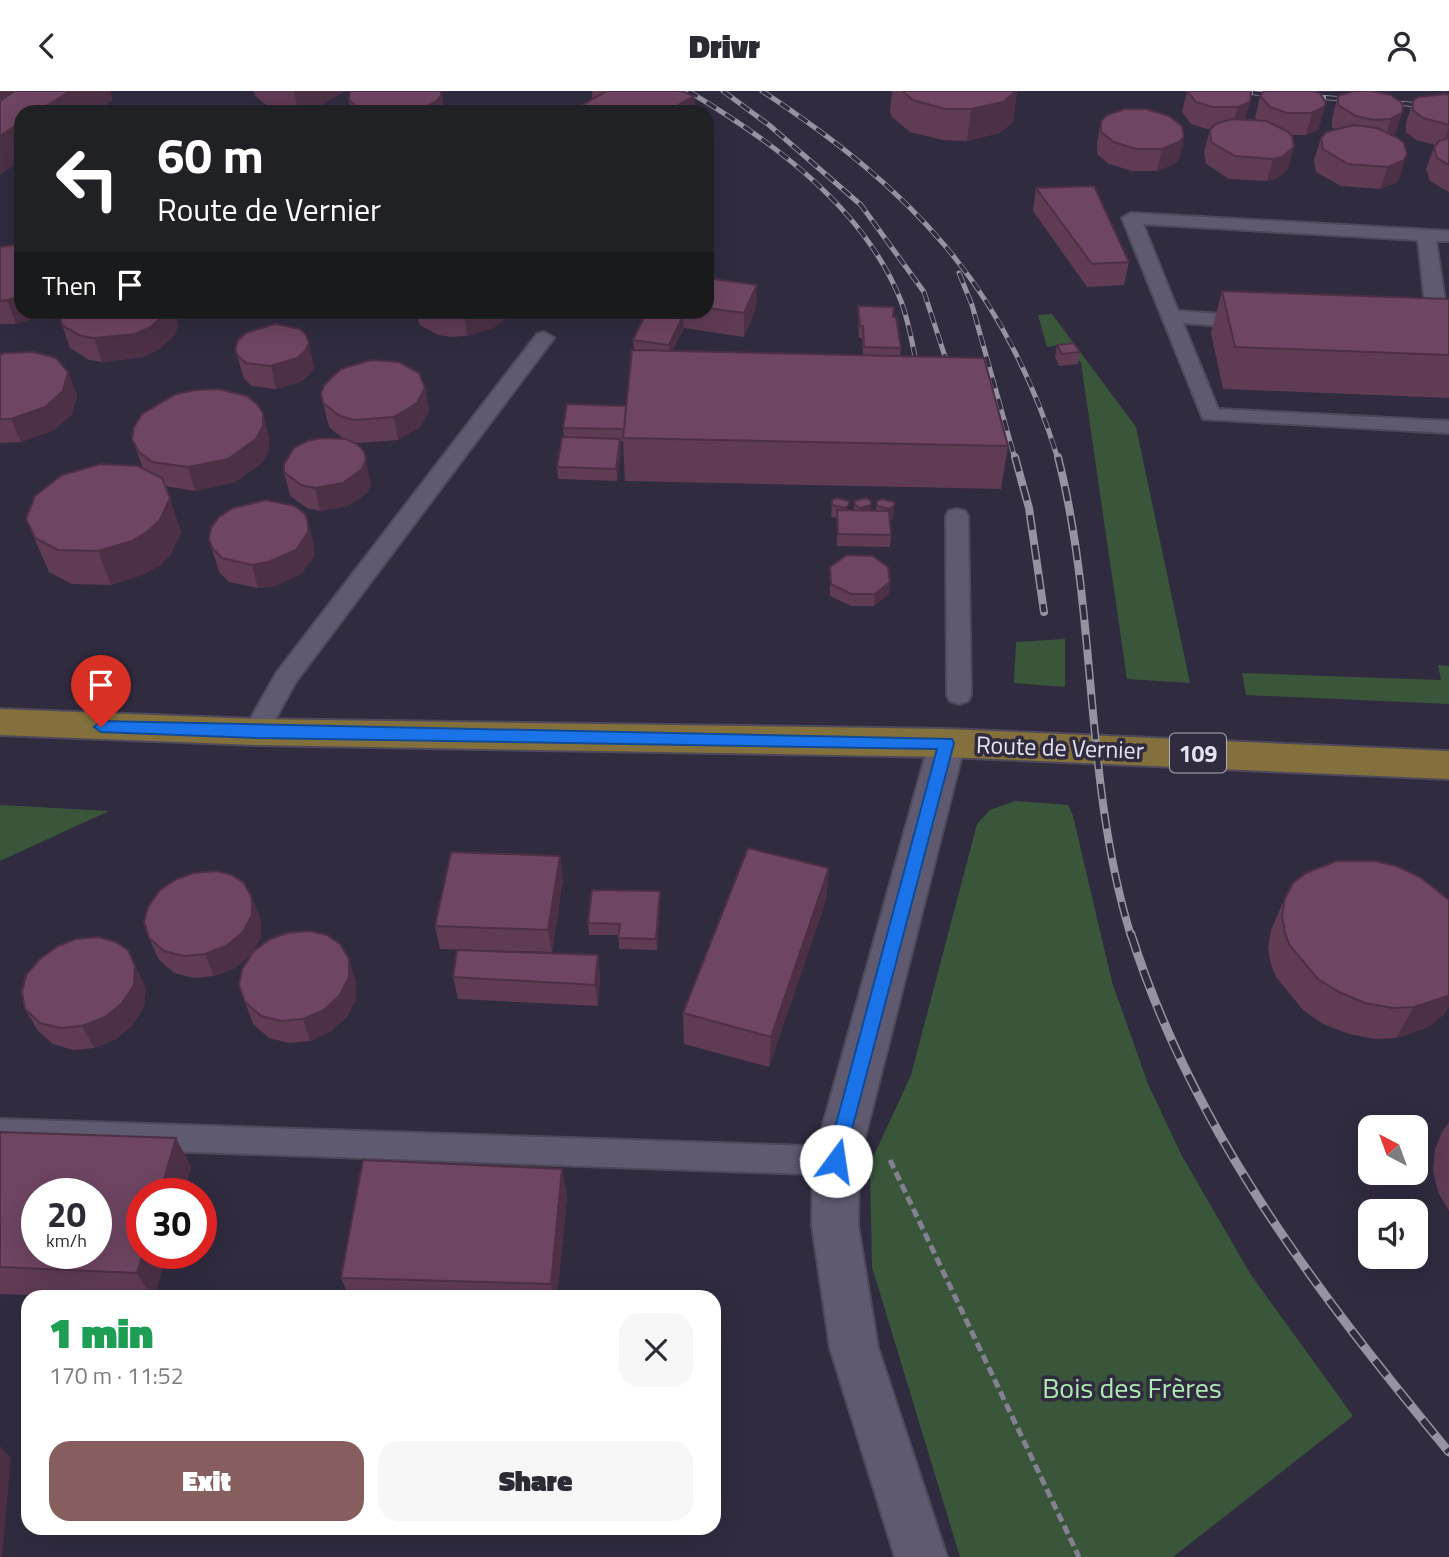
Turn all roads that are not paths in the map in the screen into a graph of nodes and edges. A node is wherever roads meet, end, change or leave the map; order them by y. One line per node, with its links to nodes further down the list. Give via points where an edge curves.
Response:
1 (1426, 234): 2 (lane); 3 (lane); 4 (lane, via 1131,218)
2 (1449, 236)
3 (1441, 277): 5 (lane, via 1437,321)
4 (1171, 316): 6 (lane); 8 (lane, via 1210,415)
5 (1449, 322)
6 (1276, 323)
7 (544, 338): 12 (lane, via 286,678)
8 (1449, 427)
9 (957, 516): 10 (lane)
10 (959, 695)
11 (0, 722): 12 (main road, Route de Vernier / 109)
12 (256, 732): 13 (main road, Route de Vernier / 109)
13 (947, 743): 14 (main road, Route de Vernier / 109); 16 (street)
14 (1449, 765)
15 (0, 1132): 16 (lane)
16 (836, 1161): 17 (street, via 835,1225 854,1348)
17 (921, 1557)

